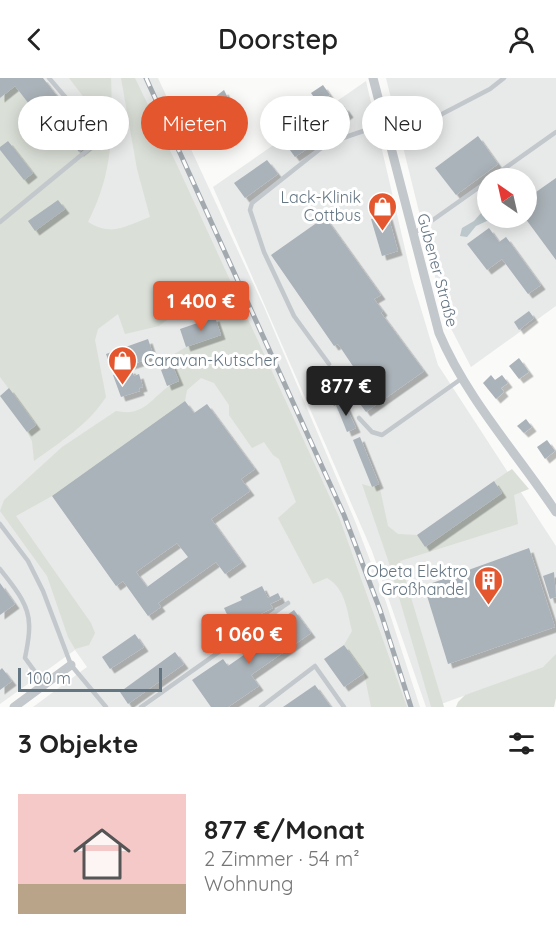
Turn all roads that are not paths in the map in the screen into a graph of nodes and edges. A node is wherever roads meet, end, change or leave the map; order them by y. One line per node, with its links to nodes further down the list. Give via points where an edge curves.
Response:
1 (49, 78): 11 (lane, via 96,133 96,143)
2 (373, 78): 4 (street, Gubener Straße)
3 (504, 78): 5 (lane)
4 (377, 96)
5 (443, 113)
6 (362, 131): 13 (lane, via 320,149 252,203 250,210 264,252 294,316)
7 (556, 132): 9 (lane)
8 (390, 150): 12 (street, Gubener Straße)
9 (506, 168)
10 (477, 189): 12 (lane)
11 (0, 222)
12 (413, 234): 14 (street, Gubener Straße, via 433,316)
13 (329, 364)
14 (461, 379): 15 (lane, via 382,435 372,432); 16 (street, Gubener Straße)
15 (359, 418)
16 (556, 512)
17 (0, 524): 20 (lane, via 28,561)
18 (0, 569): 21 (lane, via 28,615 25,658)
19 (288, 603): 24 (lane)
20 (71, 665): 21 (street); 23 (lane)
21 (44, 684): 22 (street)
22 (14, 707)
23 (106, 707)
24 (141, 707)
25 (261, 707): 26 (lane, via 315,666)
26 (344, 707)

